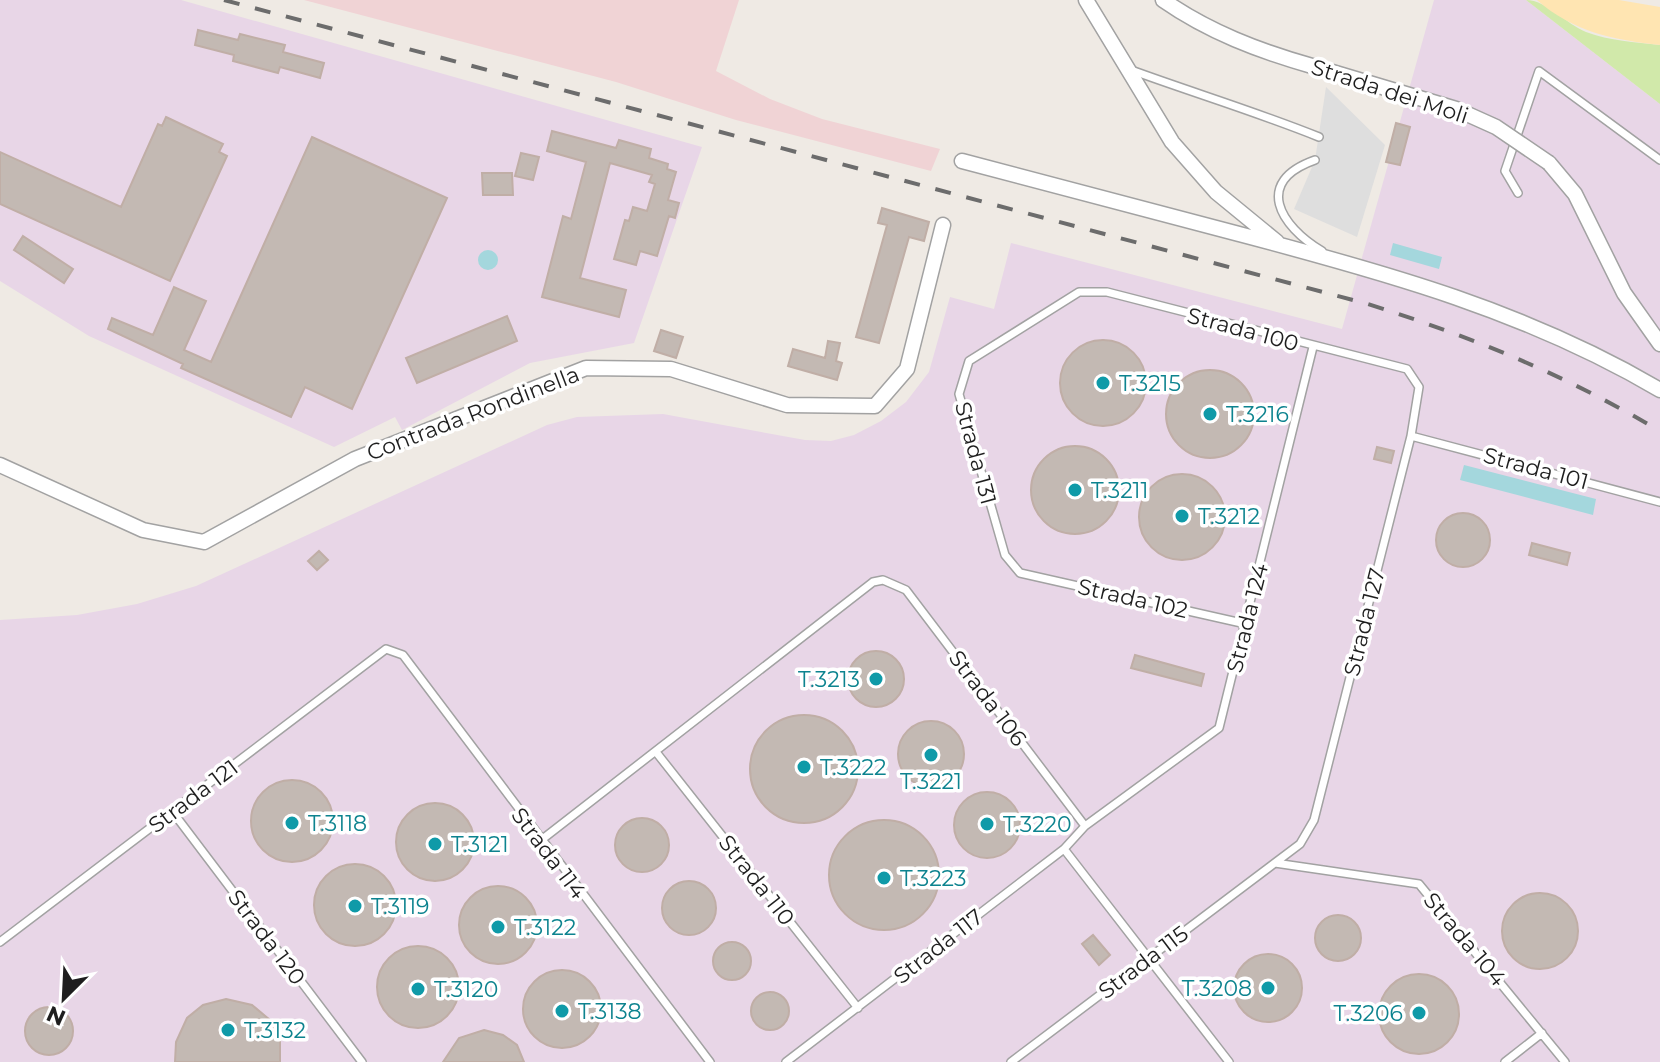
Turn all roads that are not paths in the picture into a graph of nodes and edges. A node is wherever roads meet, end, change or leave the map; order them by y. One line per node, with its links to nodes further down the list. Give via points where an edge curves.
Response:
1 (1086, 0): 3 (street)
2 (1163, 0): 13 (street, Strada dei Moli, bridge, via 1258,51 1456,109 1496,127 1549,163 1575,194 1624,293)
3 (1129, 69): 4 (lane); 10 (street, via 1172,142 1216,192)
4 (1319, 137)
5 (1315, 160): 11 (lane, via 1284,179 1277,202 1297,236)
6 (1660, 160): 8 (lane, via 1539,71 1505,171)
7 (962, 161): 10 (street)
8 (1518, 193)
9 (943, 225): 18 (street, Contrada Rondinella, via 907,369 875,406 787,405 671,369 586,368 355,459 204,542 143,530)
10 (1280, 245): 11 (street)
11 (1338, 260): 16 (street, via 1480,303 1599,354)
12 (1079, 292): 14 (lane, Strada 100, via 1107,292); 20 (lane, Strada 131, via 969,361 959,394 1005,555)
13 (1660, 344)
14 (1313, 347): 15 (lane, Strada 100); 21 (lane, Strada 124)
15 (1407, 369): 17 (lane, Strada 127, via 1419,387)
16 (1660, 390)
17 (1411, 436): 19 (lane, Strada 101); 28 (lane, Strada 127, via 1314,820 1300,844)
18 (0, 465)
19 (1660, 502)
20 (1020, 573): 21 (lane, Strada 102)
21 (1246, 624): 25 (lane, Strada 124, via 1219,728)
22 (386, 649): 24 (lane, Strada 121); 26 (lane, Strada 114, via 403,655)
23 (656, 752): 25 (lane, Strada 106, via 873,582 883,580 906,590); 26 (lane); 31 (lane, Strada 110)
24 (172, 811): 29 (lane, Strada 121); 33 (lane, Strada 120)
25 (1085, 826): 27 (lane, Strada 117)
26 (540, 841): 34 (lane, Strada 114)
27 (1064, 849): 30 (lane); 31 (lane, Strada 117)
28 (1275, 863): 30 (lane, Strada 115); 32 (lane, Strada 104, via 1419,884)
29 (0, 942)
30 (1147, 958): 36 (lane, Strada 115); 37 (lane)
31 (858, 1008): 35 (lane, Strada 117)
32 (1542, 1033): 38 (lane); 39 (lane, Strada 104)
33 (362, 1062)
34 (710, 1062)
35 (786, 1062)
36 (1011, 1062)
37 (1229, 1062)
38 (1505, 1062)
39 (1565, 1062)

